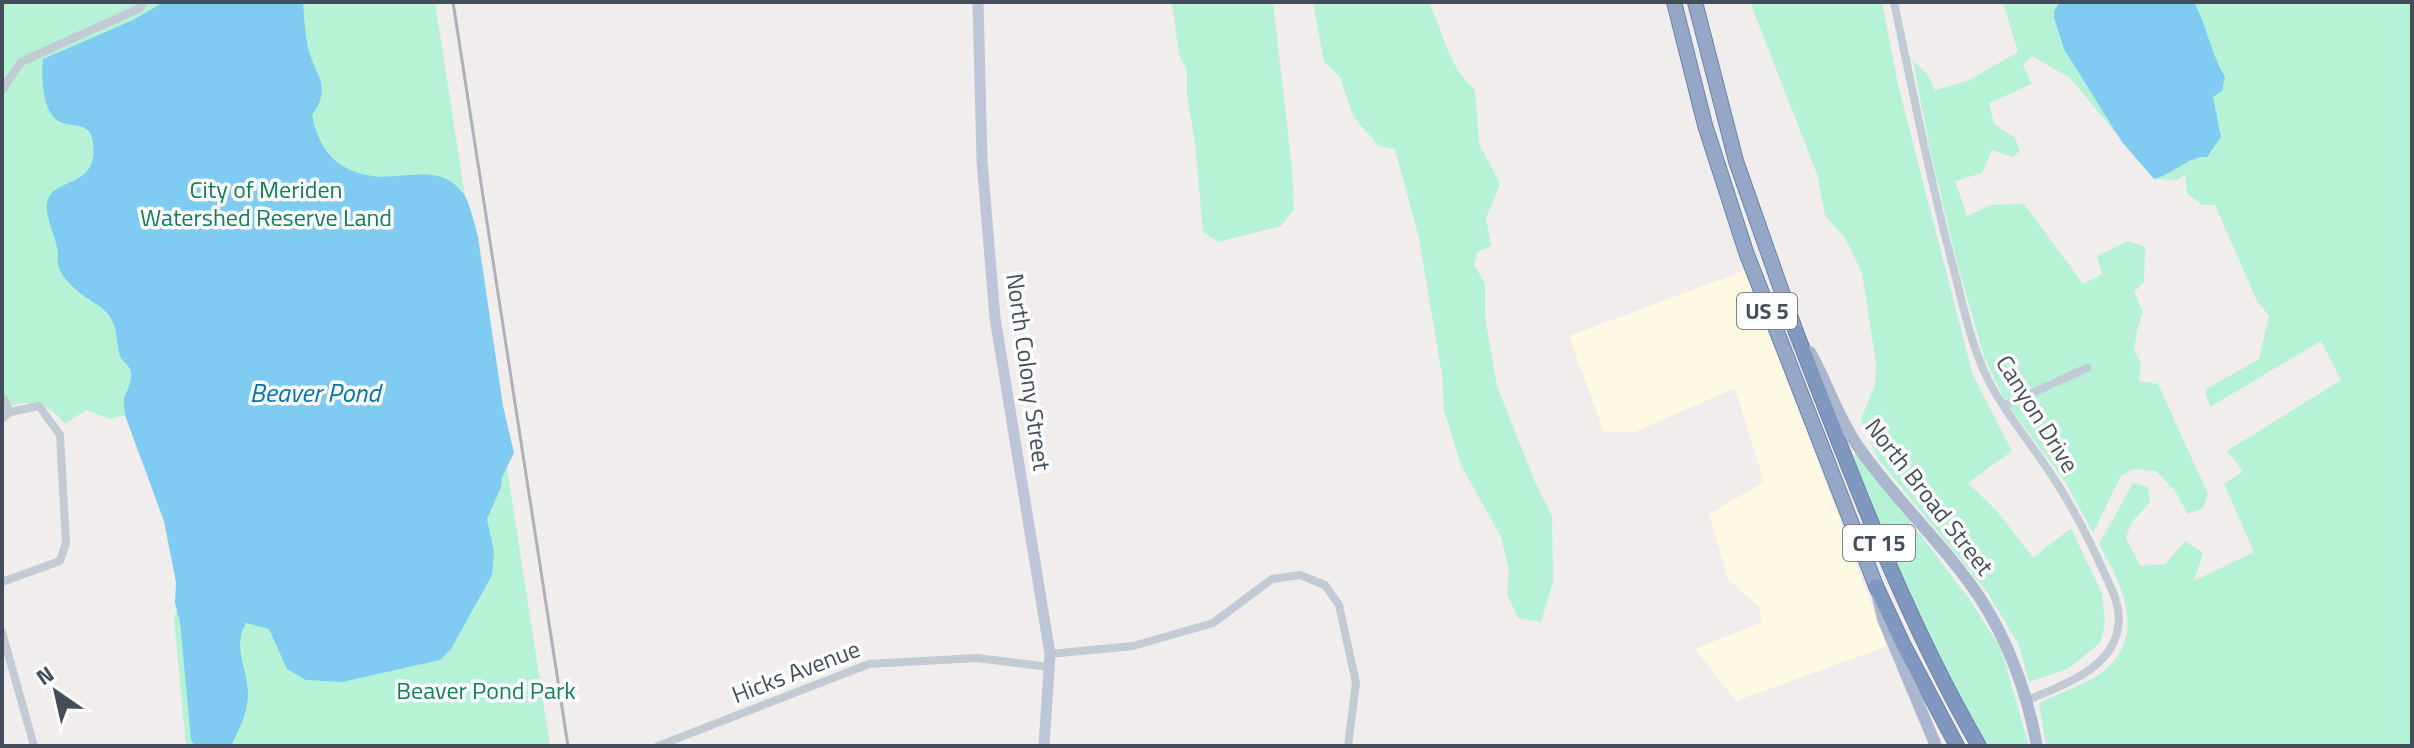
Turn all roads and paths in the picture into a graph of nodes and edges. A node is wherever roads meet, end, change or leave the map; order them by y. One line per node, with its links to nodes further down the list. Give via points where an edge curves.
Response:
1 (143, 2): 6 (street, via 140,8 21,62)
2 (978, 2): 16 (main road, North Colony Street, via 982,161 995,318)
3 (1674, 2): 14 (highway, US 5, via 1705,125 1749,262)
4 (1695, 2): 7 (highway, North Broad Street / US 5, via 1736,161)
5 (1894, 2): 10 (street, Canyon Drive, via 1967,319 1984,373)
6 (2, 90)
7 (1796, 332): 18 (main road, North Broad Street / US 5, via 1856,444 1981,600 2008,648); 25 (highway, CT 15, via 1903,600)
8 (2087, 368): 10 (street)
9 (2, 396): 11 (street)
10 (2004, 406): 18 (street, Canyon Drive, via 2061,490 2092,546 2119,613 2113,644 2104,658 2075,679)
11 (10, 412): 12 (street); 13 (street, via 39,406 60,435 66,543 60,561)
12 (2, 419)
13 (2, 582)
14 (1876, 586): 23 (main road, US 5, via 1880,611); 24 (highway, CT 15)
15 (2, 632): 19 (street)
16 (1050, 654): 17 (main road, North Colony Street); 22 (street, via 1133,646 1213,623 1272,579 1300,575 1325,585 1339,605 1356,683)
17 (1049, 667): 20 (street, Hicks Avenue, via 977,658 869,664); 21 (main road, North Colony Street)
18 (2028, 700): 26 (main road, North Broad Street / US 5)
19 (34, 746)
20 (658, 746)
21 (1044, 746)
22 (1348, 746)
23 (1936, 746)
24 (1957, 746)
25 (1979, 746)
26 (2037, 746)

